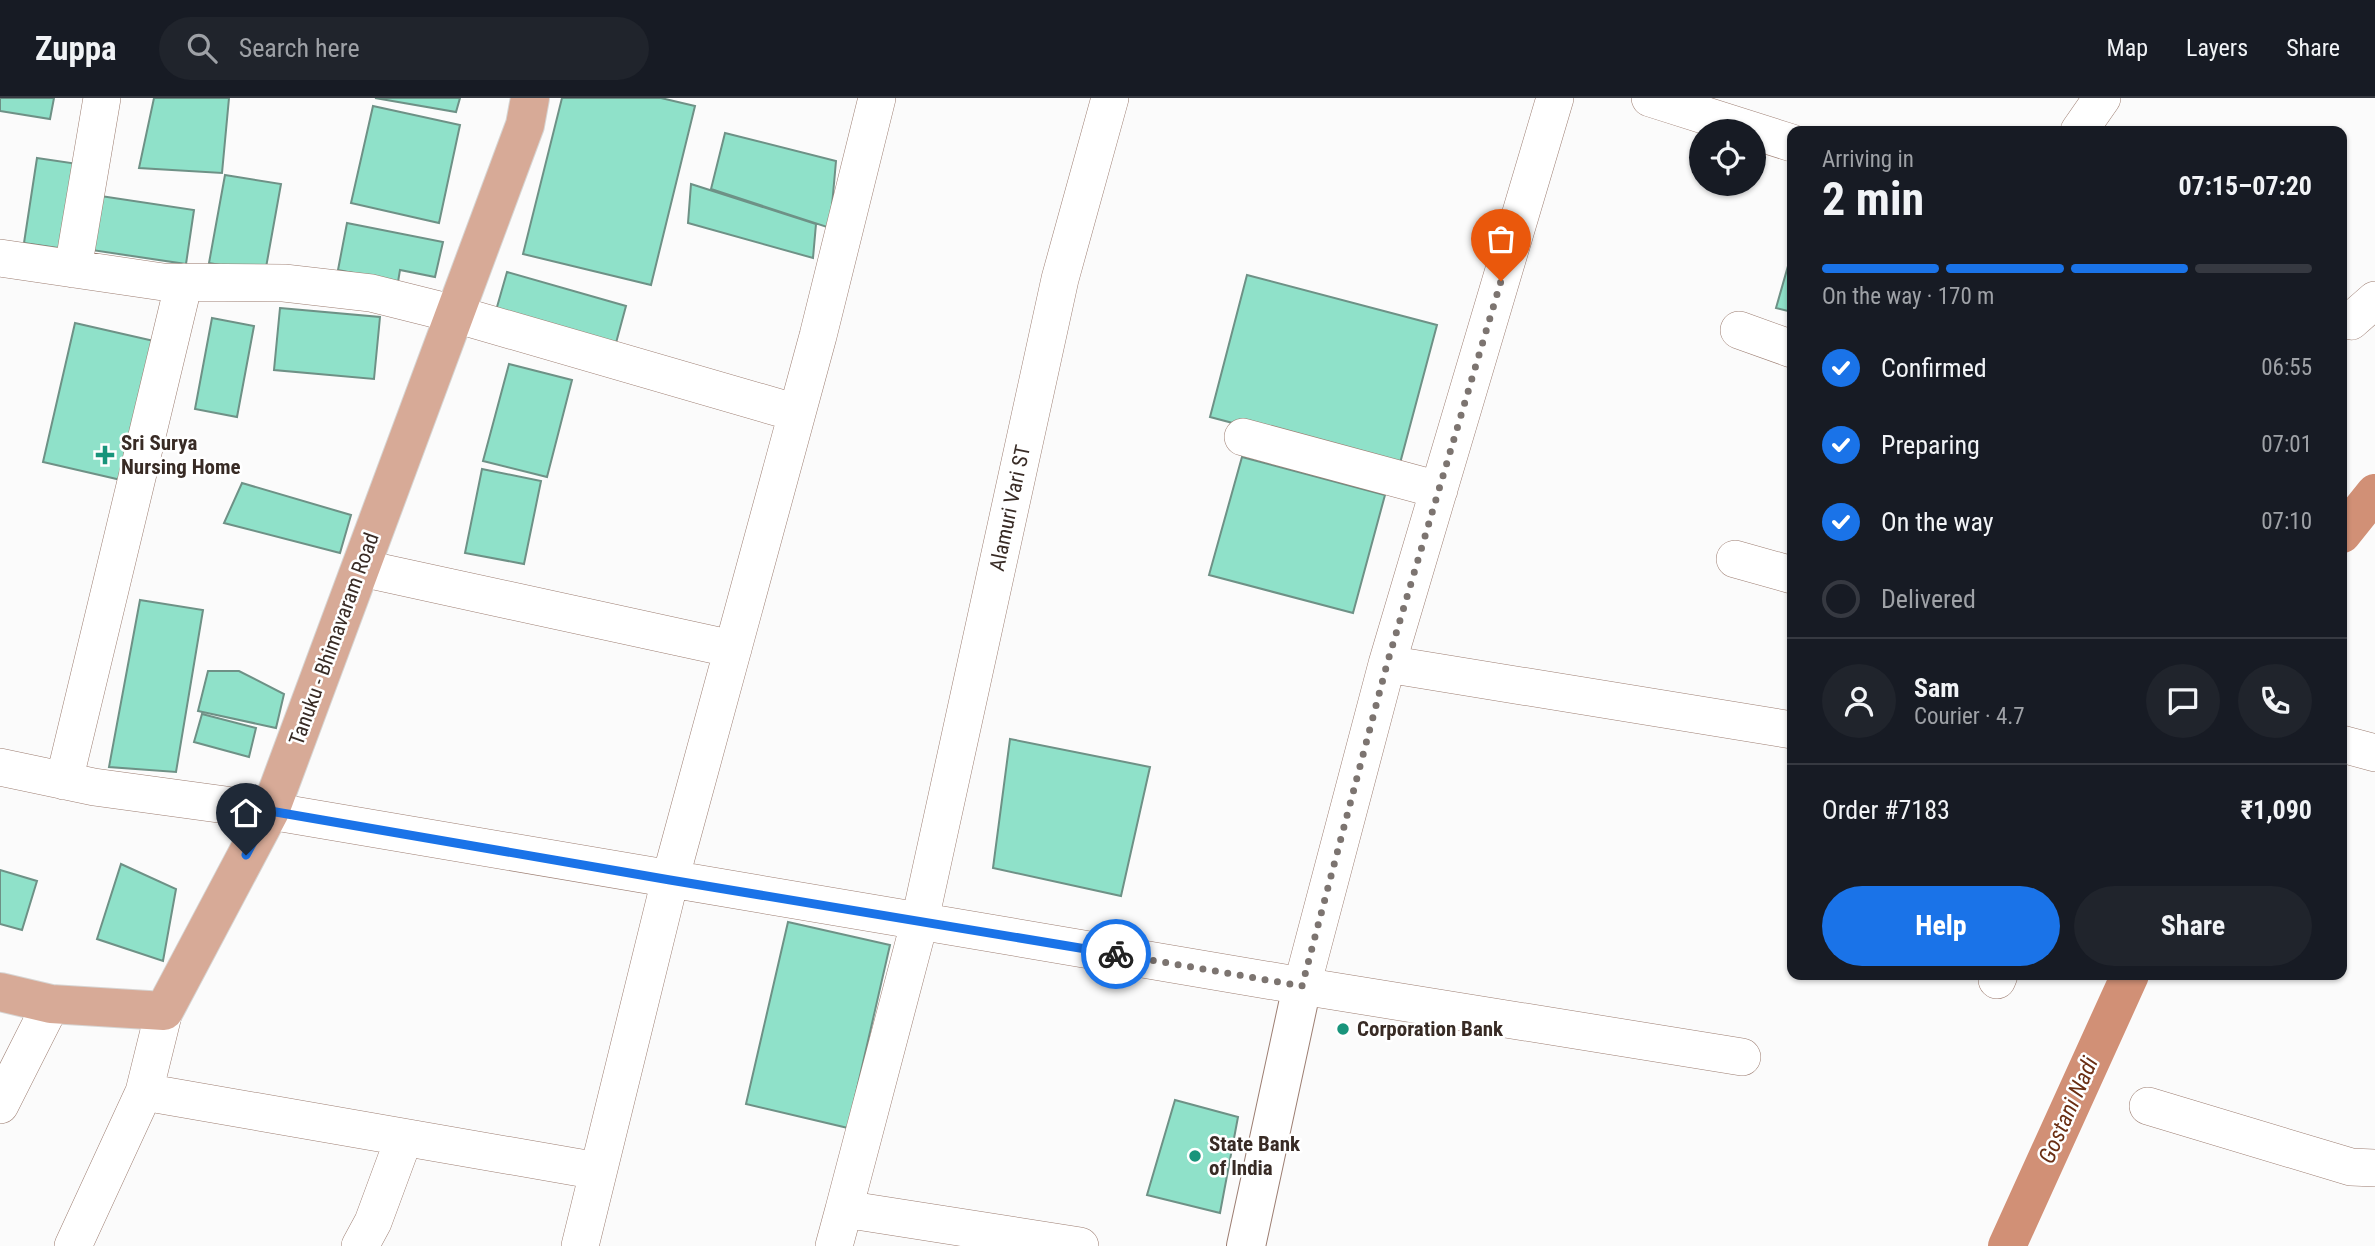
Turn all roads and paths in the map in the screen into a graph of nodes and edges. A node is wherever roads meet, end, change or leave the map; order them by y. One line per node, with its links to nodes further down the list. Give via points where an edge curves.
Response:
1 (102, 98): 11 (street)
2 (530, 98): 14 (main road, Tanuku - Bhimavaram Road, via 525,125)
3 (877, 98): 18 (street)
4 (1110, 98): 33 (street, Alamuri Vari ST, via 1060,279)
5 (1555, 98): 20 (street)
6 (1650, 98): 9 (street)
7 (2102, 98): 8 (street)
8 (2082, 126)
9 (1787, 141)
10 (0, 258): 11 (street)
11 (73, 269): 12 (street)
12 (184, 282): 14 (street, via 296,284 371,293); 30 (street)
13 (2375, 300): 15 (street)
14 (455, 314): 18 (street); 22 (main road, Tanuku - Bhimavaram Road)
15 (2347, 320)
16 (1739, 330): 17 (street)
17 (1787, 347)
18 (797, 413): 24 (street)
19 (1243, 437): 20 (street)
20 (1439, 490): 25 (street)
21 (1735, 559): 23 (street)
22 (361, 568): 24 (street); 31 (main road, Tanuku - Bhimavaram Road)
23 (1787, 574)
24 (733, 649): 32 (street)
25 (1387, 664): 26 (street); 34 (street)
26 (1787, 729)
27 (2347, 745): 28 (street)
28 (2375, 753)
29 (0, 767): 30 (street)
30 (64, 781): 31 (street)
31 (270, 811): 32 (street); 37 (main road, Tanuku - Bhimavaram Road)
32 (670, 880): 33 (street); 44 (street)
33 (920, 920): 34 (street); 45 (street, Alamuri Vari ST)
34 (1302, 986): 38 (street); 52 (street)
35 (0, 992): 36 (main road)
36 (51, 1004): 37 (main road); 40 (street)
37 (164, 1011): 39 (street)
38 (1742, 1057)
39 (144, 1092): 42 (street); 47 (street)
40 (0, 1105)
41 (2148, 1106): 43 (street, via 2351,1167)
42 (404, 1138): 44 (street); 48 (street)
43 (2375, 1168)
44 (598, 1171): 49 (street)
45 (845, 1209): 46 (street); 50 (street, Alamuri Vari ST)
46 (1042, 1243): 51 (street)
47 (72, 1246)
48 (360, 1246)
49 (580, 1246)
50 (834, 1246)
51 (1080, 1246)
52 (1246, 1246)

